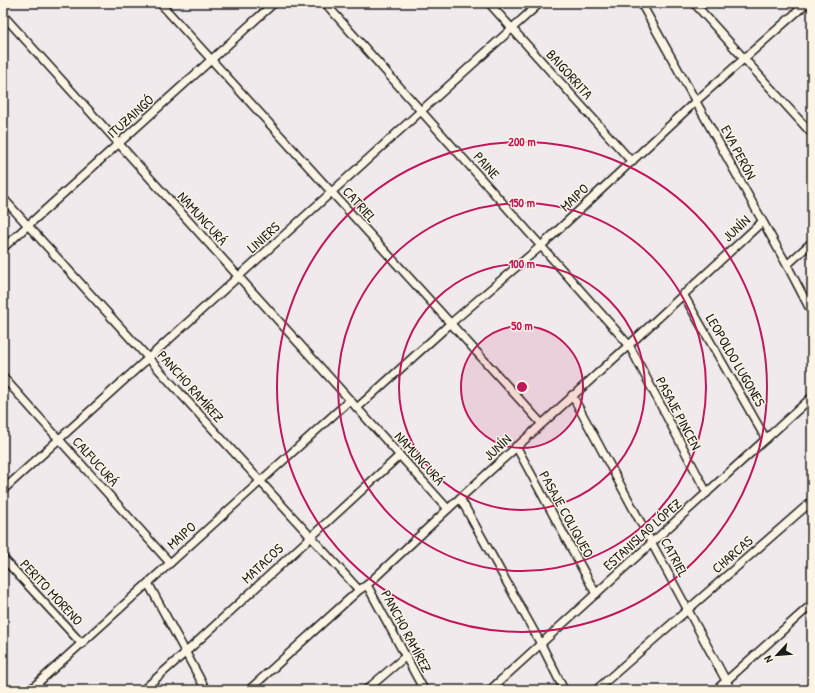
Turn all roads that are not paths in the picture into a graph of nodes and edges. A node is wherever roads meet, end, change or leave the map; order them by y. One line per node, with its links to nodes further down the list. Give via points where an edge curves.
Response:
1 (160, 3): 11 (street, CATRIEL)
2 (274, 3): 11 (street, ITUZAINGÓ)
3 (325, 3): 14 (street, PAINE)
4 (489, 3): 10 (street, BAIGORRITA)
5 (540, 3): 10 (street, LINIERS)
6 (641, 3): 13 (street, EVA PERÓN)
7 (694, 3): 12 (street)
8 (807, 3): 12 (street, MAIPO)
9 (3, 15): 16 (street, NAMUNCURÁ)
10 (512, 28): 14 (street, LINIERS); 17 (street, BAIGORRITA)
11 (212, 59): 16 (street, ITUZAINGÓ); 18 (street, CATRIEL)
12 (744, 59): 13 (street, MAIPO); 15 (street)
13 (696, 101): 17 (street, MAIPO); 20 (street, EVA PERÓN)
14 (421, 111): 18 (street, LINIERS); 23 (street, PAINE)
15 (812, 134)
16 (119, 143): 21 (street, ITUZAINGÓ); 26 (street, NAMUNCURÁ)
17 (632, 162): 23 (street, MAIPO)
18 (332, 192): 26 (street, LINIERS); 29 (street, CATRIEL)
19 (3, 198): 21 (street, PANCHO RAMÍREZ)
20 (762, 222): 25 (street, EVA PERÓN); 27 (street, JUNÍN)
21 (28, 226): 24 (street, ITUZAINGÓ); 31 (street, PANCHO RAMÍREZ)
22 (812, 242): 25 (street)
23 (541, 246): 29 (street, MAIPO); 30 (street, PAINE)
24 (3, 248)
25 (787, 265): 28 (street, EVA PERÓN)
26 (238, 276): 31 (street, LINIERS); 35 (street, NAMUNCURÁ)
27 (683, 294): 30 (street, JUNÍN); 39 (street, LEOPOLDO LUGONES)
28 (812, 313)
29 (451, 323): 36 (street, MAIPO); 37 (street, CATRIEL)
30 (629, 345): 33 (street, JUNÍN); 44 (street, PASAJE PINCEN)
31 (148, 358): 38 (street, LINIERS); 42 (street, PANCHO RAMÍREZ)
32 (3, 377): 38 (street, CALFUCURÁ)
33 (572, 395): 37 (street, JUNÍN); 49 (street, CATRIEL)
34 (812, 397): 39 (street, ESTANISLAO LÓPEZ)
35 (350, 400): 36 (street, NAMUNCURÁ); 42 (street, MAIPO)
36 (357, 408): 41 (street, NAMUNCURÁ)
37 (541, 423): 40 (street, JUNÍN)
38 (59, 439): 43 (street, LINIERS); 51 (street, CALFUCURÁ)
39 (766, 439): 44 (street, ESTANISLAO LÓPEZ)
40 (516, 446): 45 (street, JUNÍN); 55 (street, PASAJE COLIQUEO)
41 (399, 456): 47 (street, NAMUNCURÁ); 48 (street, MATACOS)
42 (260, 481): 48 (street, PANCHO RAMÍREZ); 51 (street, MAIPO)
43 (3, 490)
44 (707, 492): 49 (street, ESTANISLAO LÓPEZ)
45 (460, 498): 47 (street, JUNÍN); 59 (street)
46 (812, 501): 57 (street, CHARCAS)
47 (448, 509): 53 (street, JUNÍN)
48 (311, 536): 54 (street, PANCHO RAMÍREZ); 60 (street, MATACOS)
49 (652, 542): 55 (street, ESTANISLAO LÓPEZ); 57 (street, CATRIEL)
50 (3, 558): 58 (street, PERITO MORENO)
51 (170, 563): 52 (street, MAIPO)
52 (148, 583): 58 (street, MAIPO); 60 (street)
53 (367, 585): 54 (street, JUNÍN); 61 (street, PANCHO RAMÍREZ)
54 (359, 590): 66 (street, JUNÍN)
55 (596, 594): 59 (street, ESTANISLAO LÓPEZ)
56 (812, 604): 62 (street)
57 (688, 609): 62 (street, CATRIEL); 71 (street, CHARCAS)
58 (82, 644): 63 (street, MAIPO)
59 (540, 644): 69 (street, ESTANISLAO LÓPEZ); 70 (street)
60 (186, 652): 64 (street, MATACOS); 65 (street)
61 (406, 656): 67 (street); 68 (street, PANCHO RAMÍREZ)
62 (727, 681): 72 (street); 73 (street, CATRIEL)
63 (30, 690)
64 (143, 690)
65 (206, 690)
66 (249, 690)
67 (366, 690)
68 (424, 690)
69 (490, 690)
70 (564, 690)
71 (596, 690)
72 (716, 690)
73 (731, 690)

